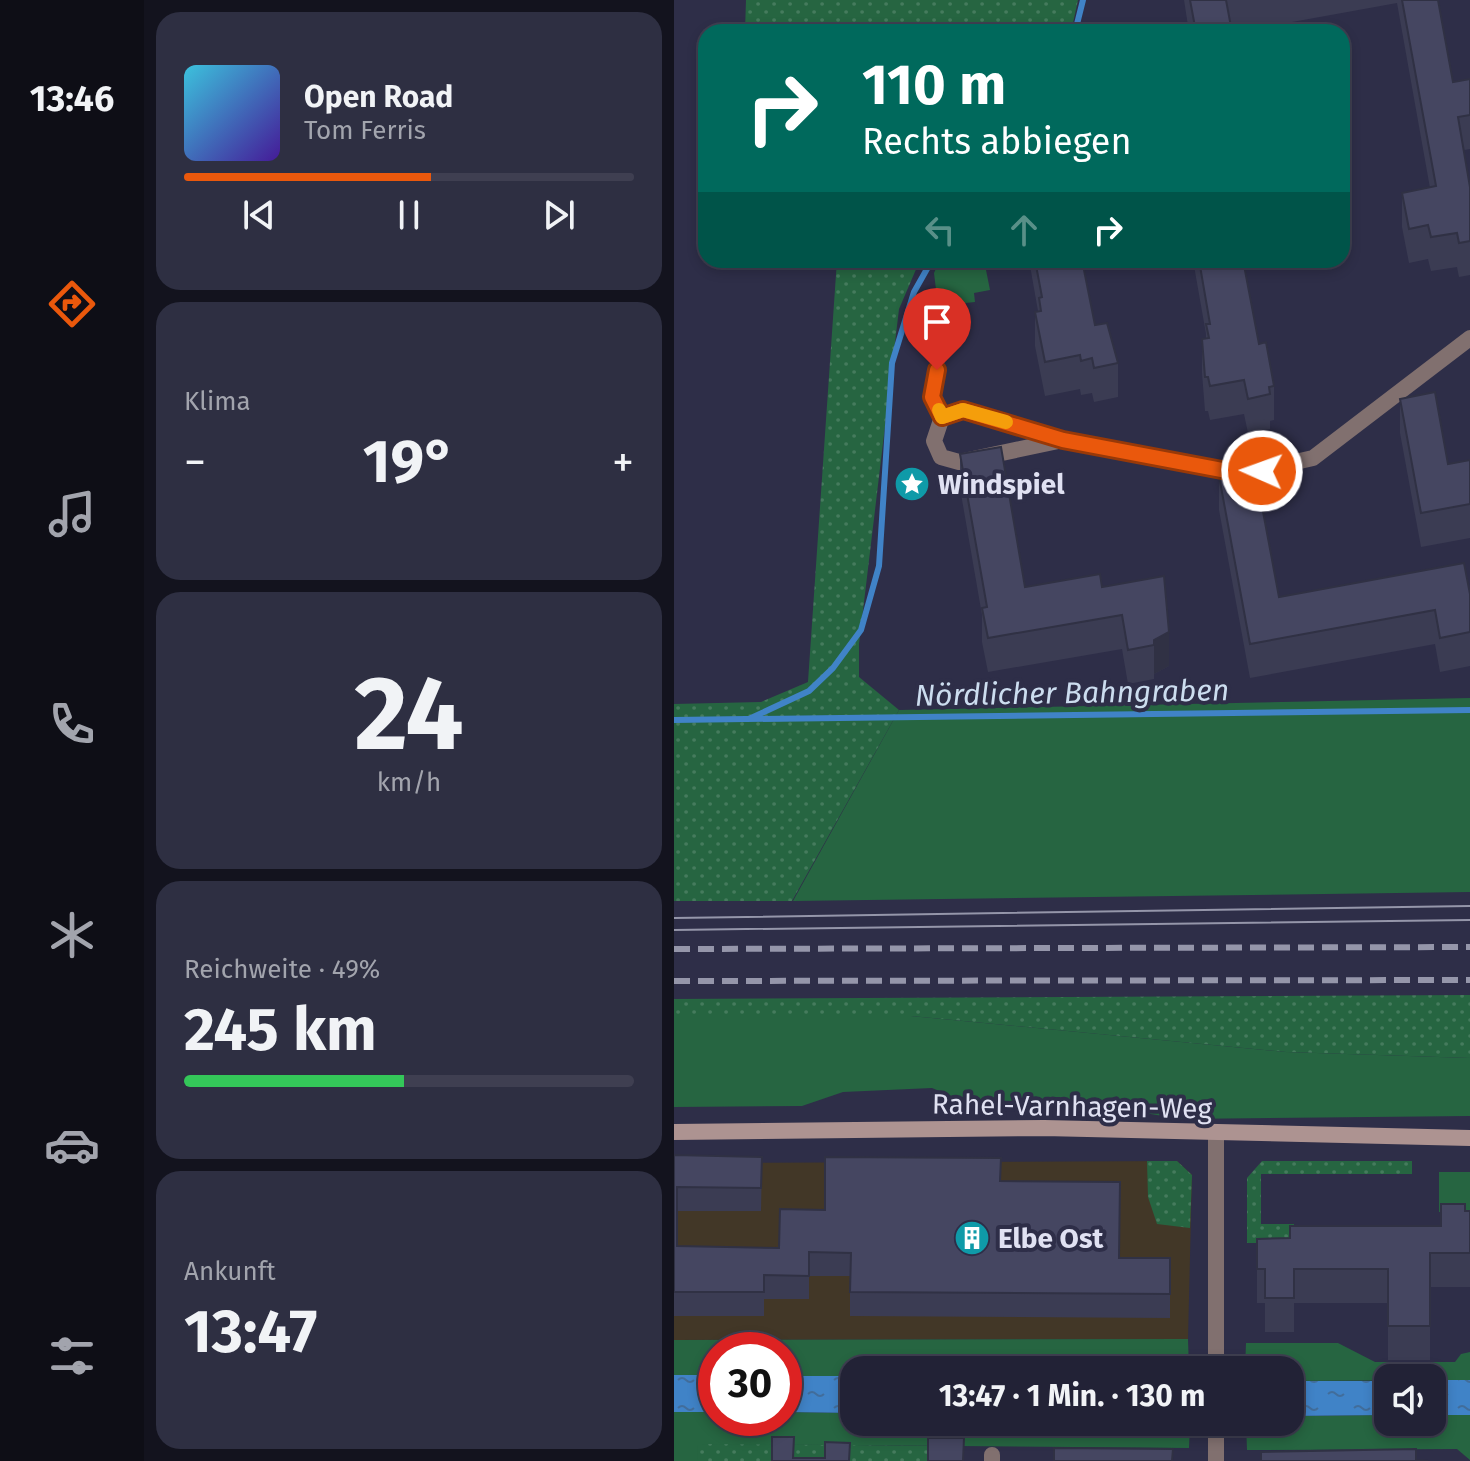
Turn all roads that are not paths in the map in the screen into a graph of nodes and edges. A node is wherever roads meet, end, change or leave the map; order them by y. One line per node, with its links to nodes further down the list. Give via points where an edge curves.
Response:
1 (948, 315): 3 (lane, via 932,397)
2 (1470, 338): 4 (street, via 1313,458 1280,468 1243,474)
3 (942, 417): 4 (street, via 963,410); 4 (street, via 934,441 941,457 959,462)
4 (1063, 440)
5 (674, 1132): 6 (street, Rahel-Varnhagen-Weg, via 1044,1128)
6 (1216, 1134): 7 (street, Rahel-Varnhagen-Weg); 8 (street)
7 (1470, 1138)
8 (1216, 1356)
9 (1216, 1436): 10 (street)
10 (1216, 1461)

